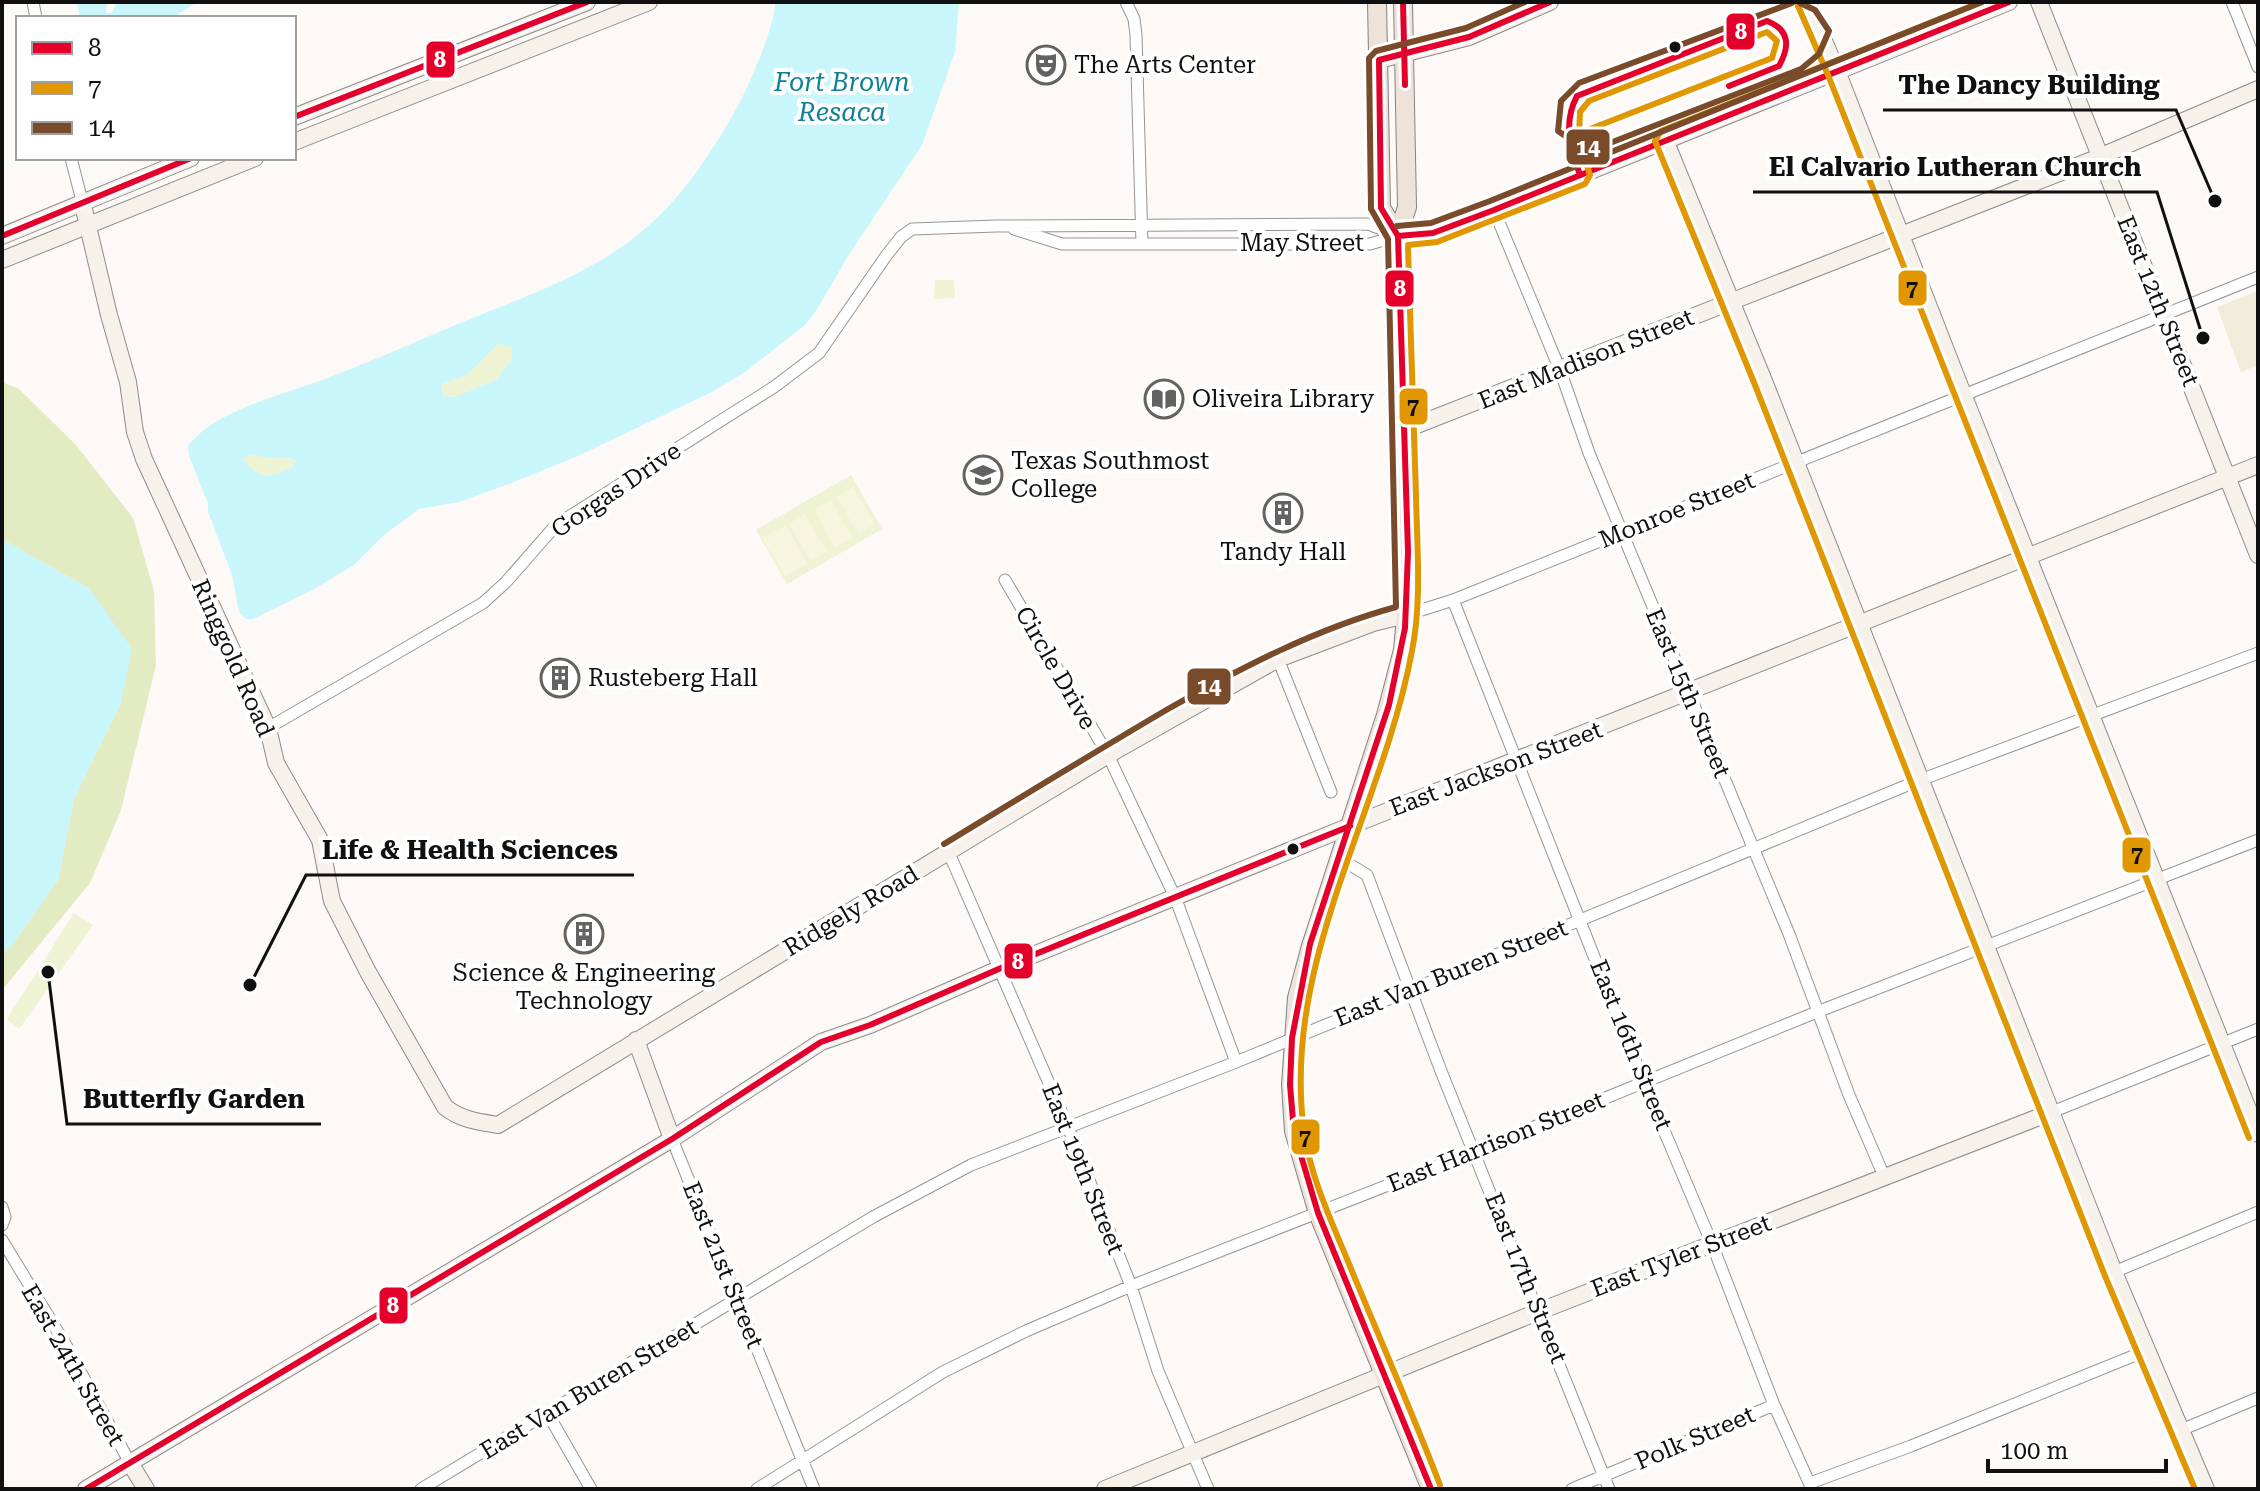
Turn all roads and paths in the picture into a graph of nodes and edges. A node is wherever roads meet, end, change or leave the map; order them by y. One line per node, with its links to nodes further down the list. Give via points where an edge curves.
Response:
1 (587, 2): 16 (main road)
2 (649, 2): 18 (main road)
3 (1126, 2): 27 (street, via 1136,35)
4 (1377, 2): 12 (main road)
5 (1403, 2): 11 (main road)
6 (1550, 2): 11 (main road, via 1469,37)
7 (1807, 2): 14 (main road)
8 (2009, 2): 14 (main road)
9 (2039, 2): 19 (main road, East 12th Street)
10 (2232, 2): 13 (street)
11 (1404, 53): 12 (main road); 31 (main road, via 1407,207)
12 (1379, 60): 31 (main road, via 1381,208)
13 (2258, 67)
14 (1837, 71): 17 (main road); 29 (main road)
15 (2258, 89): 19 (main road, East Madison Street)
16 (296, 116)
17 (1665, 140): 24 (main road); 35 (main road)
18 (296, 141)
19 (2100, 157): 29 (main road, East Madison Street); 36 (main road, East 12th Street)
20 (72, 160): 23 (street, Ringgold Road)
21 (186, 160): 23 (main road)
22 (250, 160): 25 (main road)
23 (82, 201): 25 (main road, Ringgold Road); 30 (main road)
24 (1494, 210): 31 (main road, via 1433,233); 37 (street, East 15th Street)
25 (88, 224): 33 (main road); 54 (main road, Ringgold Road, via 144,459)
26 (1005, 226): 27 (street, May Street); 28 (street, May Street); 32 (street, May Street, via 1062,244)
27 (1141, 226): 31 (street, May Street, via 1368,224); 32 (street)
28 (937, 228): 54 (street, Gorgas Drive, via 912,229 901,237 819,353 774,387 556,525 483,603)
29 (1900, 234): 35 (main road, East Madison Street); 38 (main road)
30 (2, 236)
31 (1398, 236): 32 (street, May Street, via 1370,244); 39 (main road)
32 (1142, 244)
33 (2, 260)
34 (2258, 277): 36 (street, Monroe Street)
35 (1731, 300): 37 (main road, East Madison Street); 40 (main road)
36 (2164, 316): 38 (street, Monroe Street); 42 (main road, East 12th Street)
37 (1560, 370): 39 (main road, East Madison Street); 43 (street, East 15th Street)
38 (1963, 394): 40 (street, Monroe Street); 44 (main road)
39 (1404, 430): 48 (main road)
40 (1795, 461): 43 (street, Monroe Street); 49 (main road)
41 (2258, 465): 42 (main road, East Jackson Street)
42 (2227, 477): 44 (main road, East Jackson Street); 45 (main road, East 12th Street)
43 (1622, 533): 47 (street, Monroe Street); 52 (street, East 15th Street)
44 (2028, 555): 49 (main road, East Jackson Street); 53 (main road)
45 (2258, 555)
46 (1005, 580): 55 (street, Circle Drive)
47 (1453, 600): 48 (street, Monroe Street); 56 (street, East 16th Street)
48 (1406, 615): 51 (main road, Ridgely Road); 59 (main road, via 1395,683)
49 (1859, 624): 52 (main road, East Jackson Street); 57 (main road)
50 (2258, 653): 53 (street, East Van Buren Street)
51 (1278, 659): 55 (main road, Ridgely Road); 58 (street)
52 (1688, 694): 56 (main road, East Jackson Street); 61 (street, East 15th Street)
53 (2093, 717): 57 (street, East Van Buren Street); 64 (main road)
54 (268, 728): 78 (main road, Ringgold Road, via 276,763 320,840 332,901 368,972 445,1107)
55 (1108, 755): 62 (main road, Ridgely Road); 65 (street, Circle Drive)
56 (1516, 761): 59 (main road, East Jackson Street); 66 (street, East 16th Street)
57 (1919, 780): 61 (street, East Van Buren Street); 67 (main road)
58 (1331, 792)
59 (1350, 826): 63 (main road); 65 (main road, East Jackson Street)
60 (2258, 840): 64 (street, East Harrison Street)
61 (1753, 847): 66 (street, East Van Buren Street); 70 (street, East 15th Street)
62 (949, 853): 68 (street, East 19th Street); 73 (main road, Ridgely Road)
63 (1339, 858): 69 (street, East 17th Street, via 1367,875); 72 (main road, via 1297,998)
64 (2155, 879): 67 (street, East Harrison Street); 74 (main road)
65 (1175, 897): 68 (main road, East Jackson Street); 75 (street, Circle Drive)
66 (1581, 921): 69 (street, East Van Buren Street); 76 (street, East 16th Street)
67 (1987, 947): 70 (street, East Harrison Street); 77 (main road)
68 (1001, 968): 79 (street, East 19th Street); 81 (main road, East Jackson Street, via 821,1042)
69 (1411, 989): 72 (street, East Van Buren Street); 82 (street, East 17th Street)
70 (1817, 1012): 76 (street, East Harrison Street); 83 (street, East 15th Street)
71 (2258, 1029): 74 (street, East Tyler Street)
72 (1293, 1038): 75 (street, East Van Buren Street); 86 (main road, via 1294,1131)
73 (636, 1040): 78 (main road, Ridgely Road, via 498,1125); 81 (main road, East 21st Street)
74 (2222, 1043): 77 (street, East Tyler Street); 80 (main road)
75 (1236, 1062): 79 (street, East Van Buren Street)
76 (1644, 1083): 82 (street, East Harrison Street); 89 (street, East 16th Street)
77 (2052, 1112): 83 (main road, East Tyler Street); 90 (main road)
78 (471, 1120)
79 (1068, 1127): 91 (street, East 19th Street); 92 (street, East Van Buren Street, via 933,1183)
80 (2258, 1134)
81 (672, 1139): 92 (street, East 21st Street); 102 (main road, East Jackson Street)
82 (1475, 1151): 86 (street, East Harrison Street); 93 (street, East 17th Street)
83 (1884, 1176): 89 (main road, East Tyler Street)
84 (2, 1207): 87 (street)
85 (2258, 1212): 90 (street)
86 (1318, 1213): 91 (street, East Harrison Street); 95 (main road)
87 (2, 1225)
88 (2, 1240): 102 (street, East 24th Street)
89 (1712, 1244): 93 (main road, East Tyler Street); 97 (street, East 16th Street)
90 (2114, 1272): 94 (main road)
91 (1131, 1286): 100 (street, East 19th Street); 101 (street, East Harrison Street, via 943,1372)
92 (738, 1299): 98 (street, East Van Buren Street); 101 (street, East 21st Street)
93 (1540, 1311): 95 (main road, East Tyler Street); 103 (street, East 17th Street)
94 (2148, 1350): 99 (main road); 104 (street)
95 (1383, 1375): 100 (main road, East Tyler Street); 113 (main road)
96 (2258, 1398): 99 (street)
97 (1774, 1405): 103 (street, Polk Street); 104 (street, East 16th Street)
98 (548, 1414): 107 (street, East Van Buren Street); 108 (street)
99 (2181, 1430): 116 (main road)
100 (1191, 1454): 111 (main road, East Tyler Street); 112 (street, East 19th Street)
101 (802, 1462): 109 (street, East Harrison Street); 110 (street, East 21st Street)
102 (130, 1463): 105 (main road, East Jackson Street); 106 (main road, East 24th Street)
103 (1604, 1476): 114 (street, Polk Street); 115 (street, East 17th Street)
104 (1811, 1486)
105 (86, 1489)
106 (146, 1489)
107 (421, 1489)
108 (591, 1489)
109 (757, 1489)
110 (814, 1489)
111 (1105, 1489)
112 (1208, 1489)
113 (1431, 1489)
114 (1572, 1489)
115 (1609, 1489)
116 (2206, 1489)

